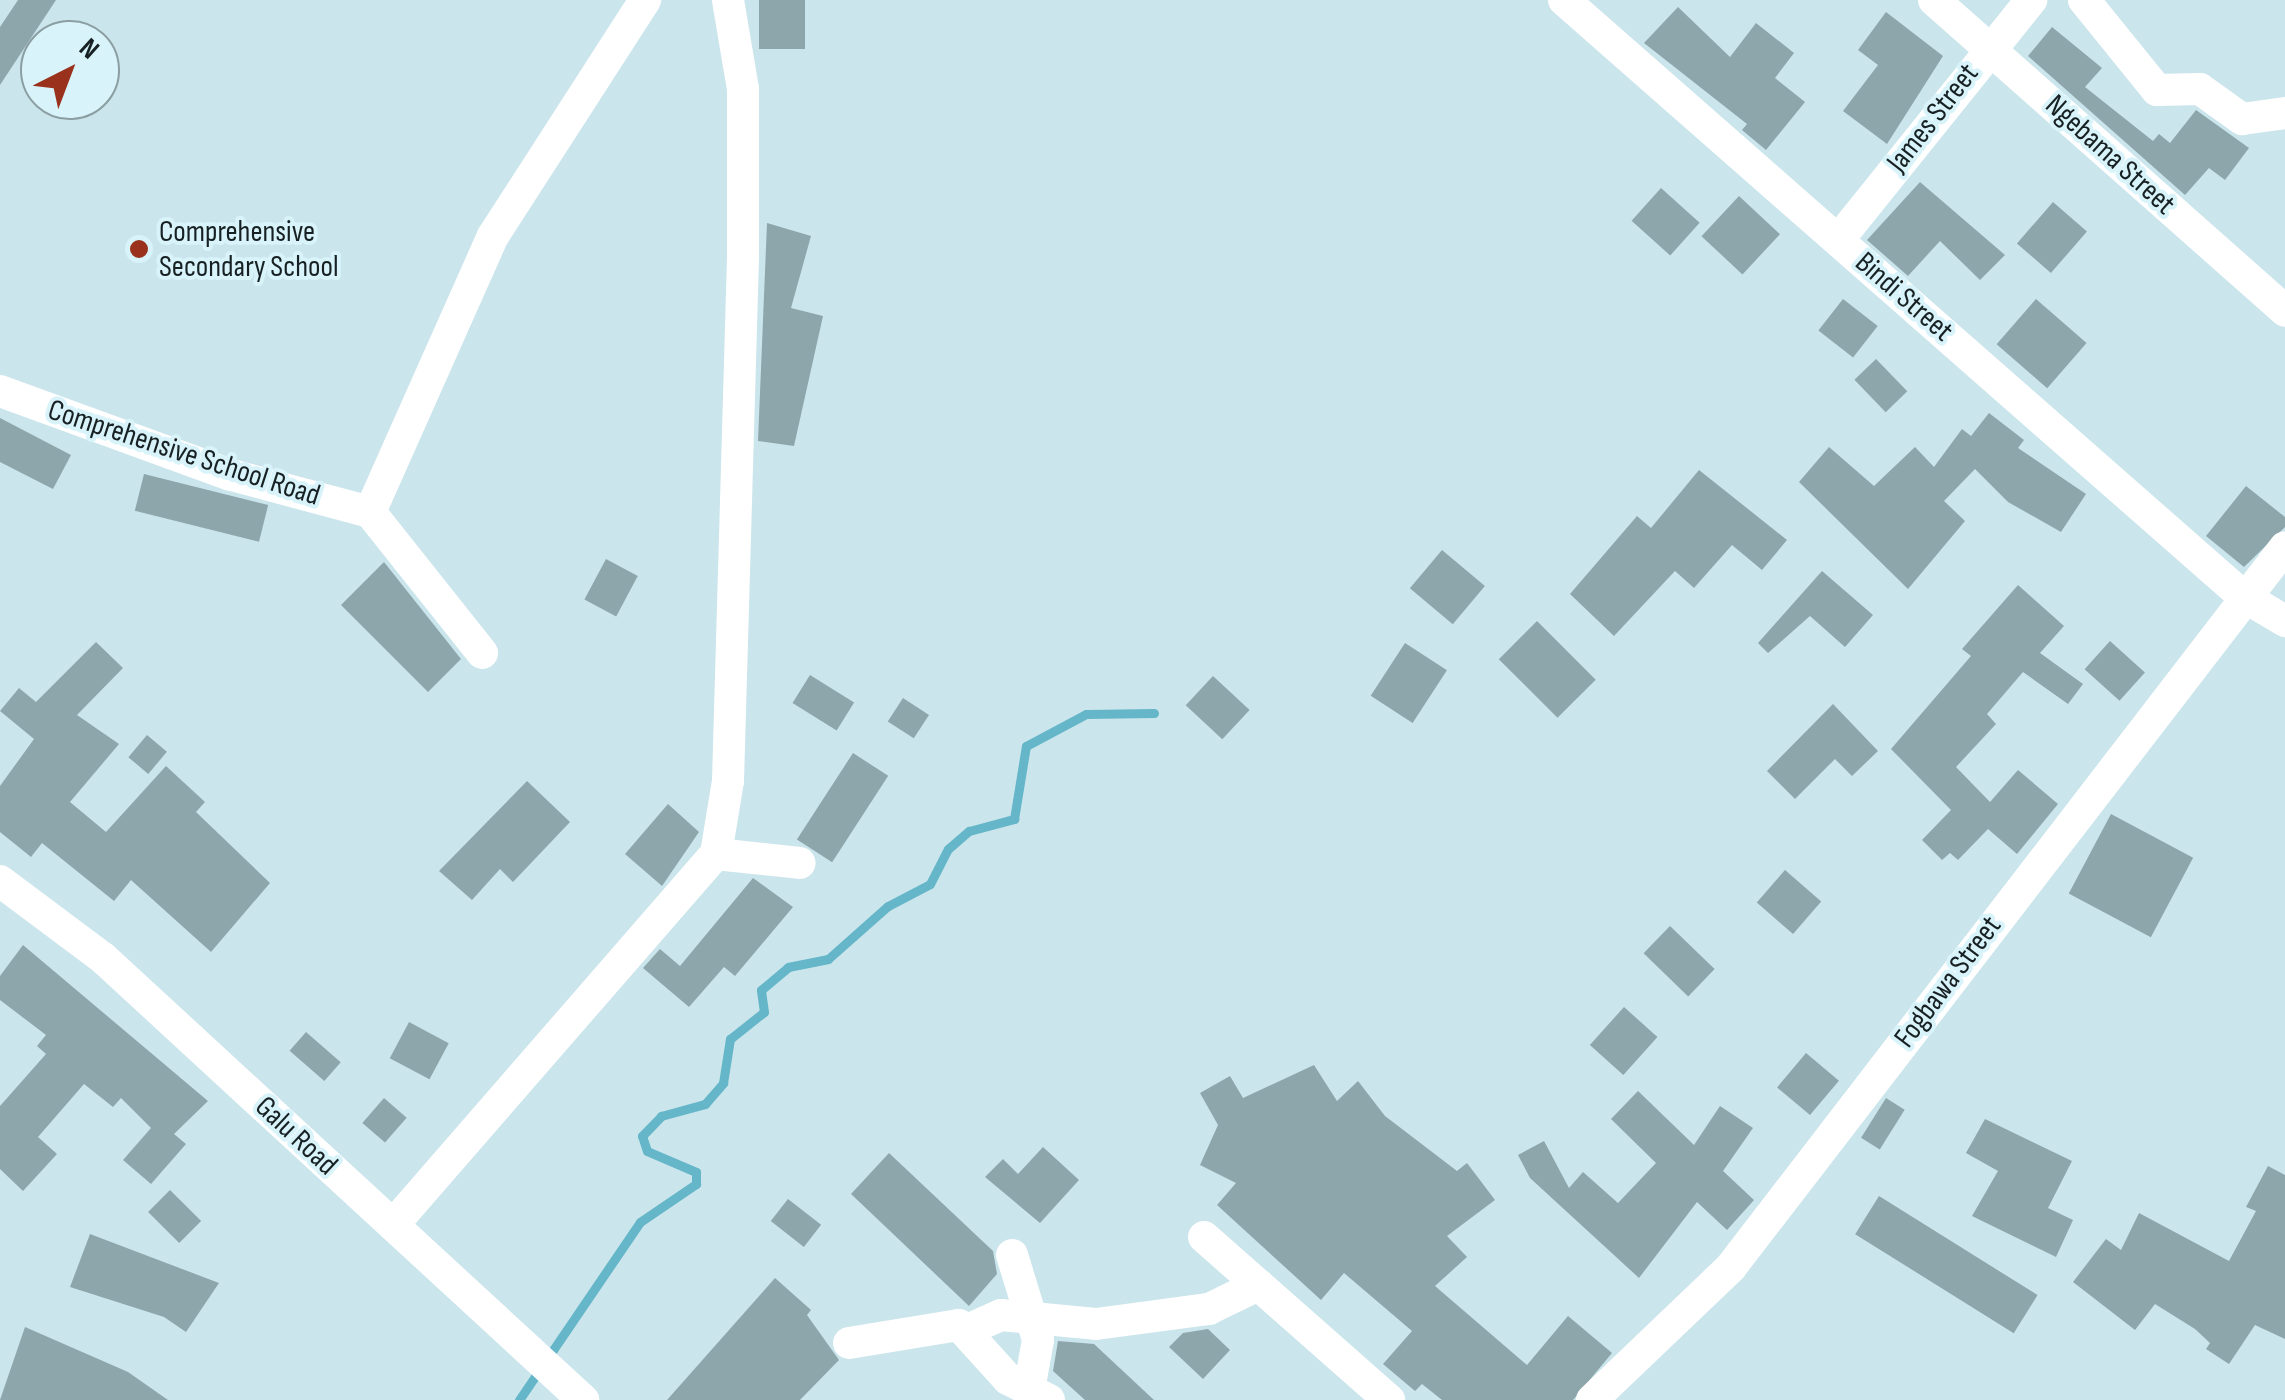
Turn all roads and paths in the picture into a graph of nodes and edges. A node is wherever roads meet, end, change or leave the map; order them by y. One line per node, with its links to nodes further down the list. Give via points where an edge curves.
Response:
1 (645, 0): 12 (street, via 493,236)
2 (728, 0): 17 (street, via 743,90 744,257 728,780)
3 (1564, 0): 9 (street, Bindi Street)
4 (1934, 0): 7 (street, Ngebama Street)
5 (2030, 0): 7 (street, James Street)
6 (2084, 0): 8 (street, via 2157,90 2200,90 2242,119)
7 (1988, 46): 9 (street, James Street); 10 (street, Ngebama Street)
8 (2285, 113)
9 (1839, 239): 14 (street, Bindi Street)
10 (2285, 311)
11 (0, 391): 12 (street, Comprehensive School Road, via 211,468)
12 (370, 512): 16 (street)
13 (2285, 547): 14 (street, Fogbawa Street)
14 (2243, 596): 15 (street, Bindi Street); 30 (street, Fogbawa Street, via 1730,1266)
15 (2285, 621)
16 (482, 652)
17 (716, 854): 18 (street); 20 (street)
18 (800, 863)
19 (0, 881): 20 (street, Galu Road, via 103,958)
20 (393, 1225): 28 (street, Galu Road)
21 (1204, 1238): 23 (street)
22 (1012, 1255): 24 (street)
23 (1258, 1285): 24 (street, via 1210,1310 1096,1324); 29 (street)
24 (1034, 1322): 25 (street, via 1001,1314); 27 (street)
25 (965, 1331): 26 (street, via 960,1324); 27 (street, via 1008,1379)
26 (849, 1343)
27 (1039, 1395)
28 (583, 1400)
29 (1389, 1400)
30 (1592, 1400)

